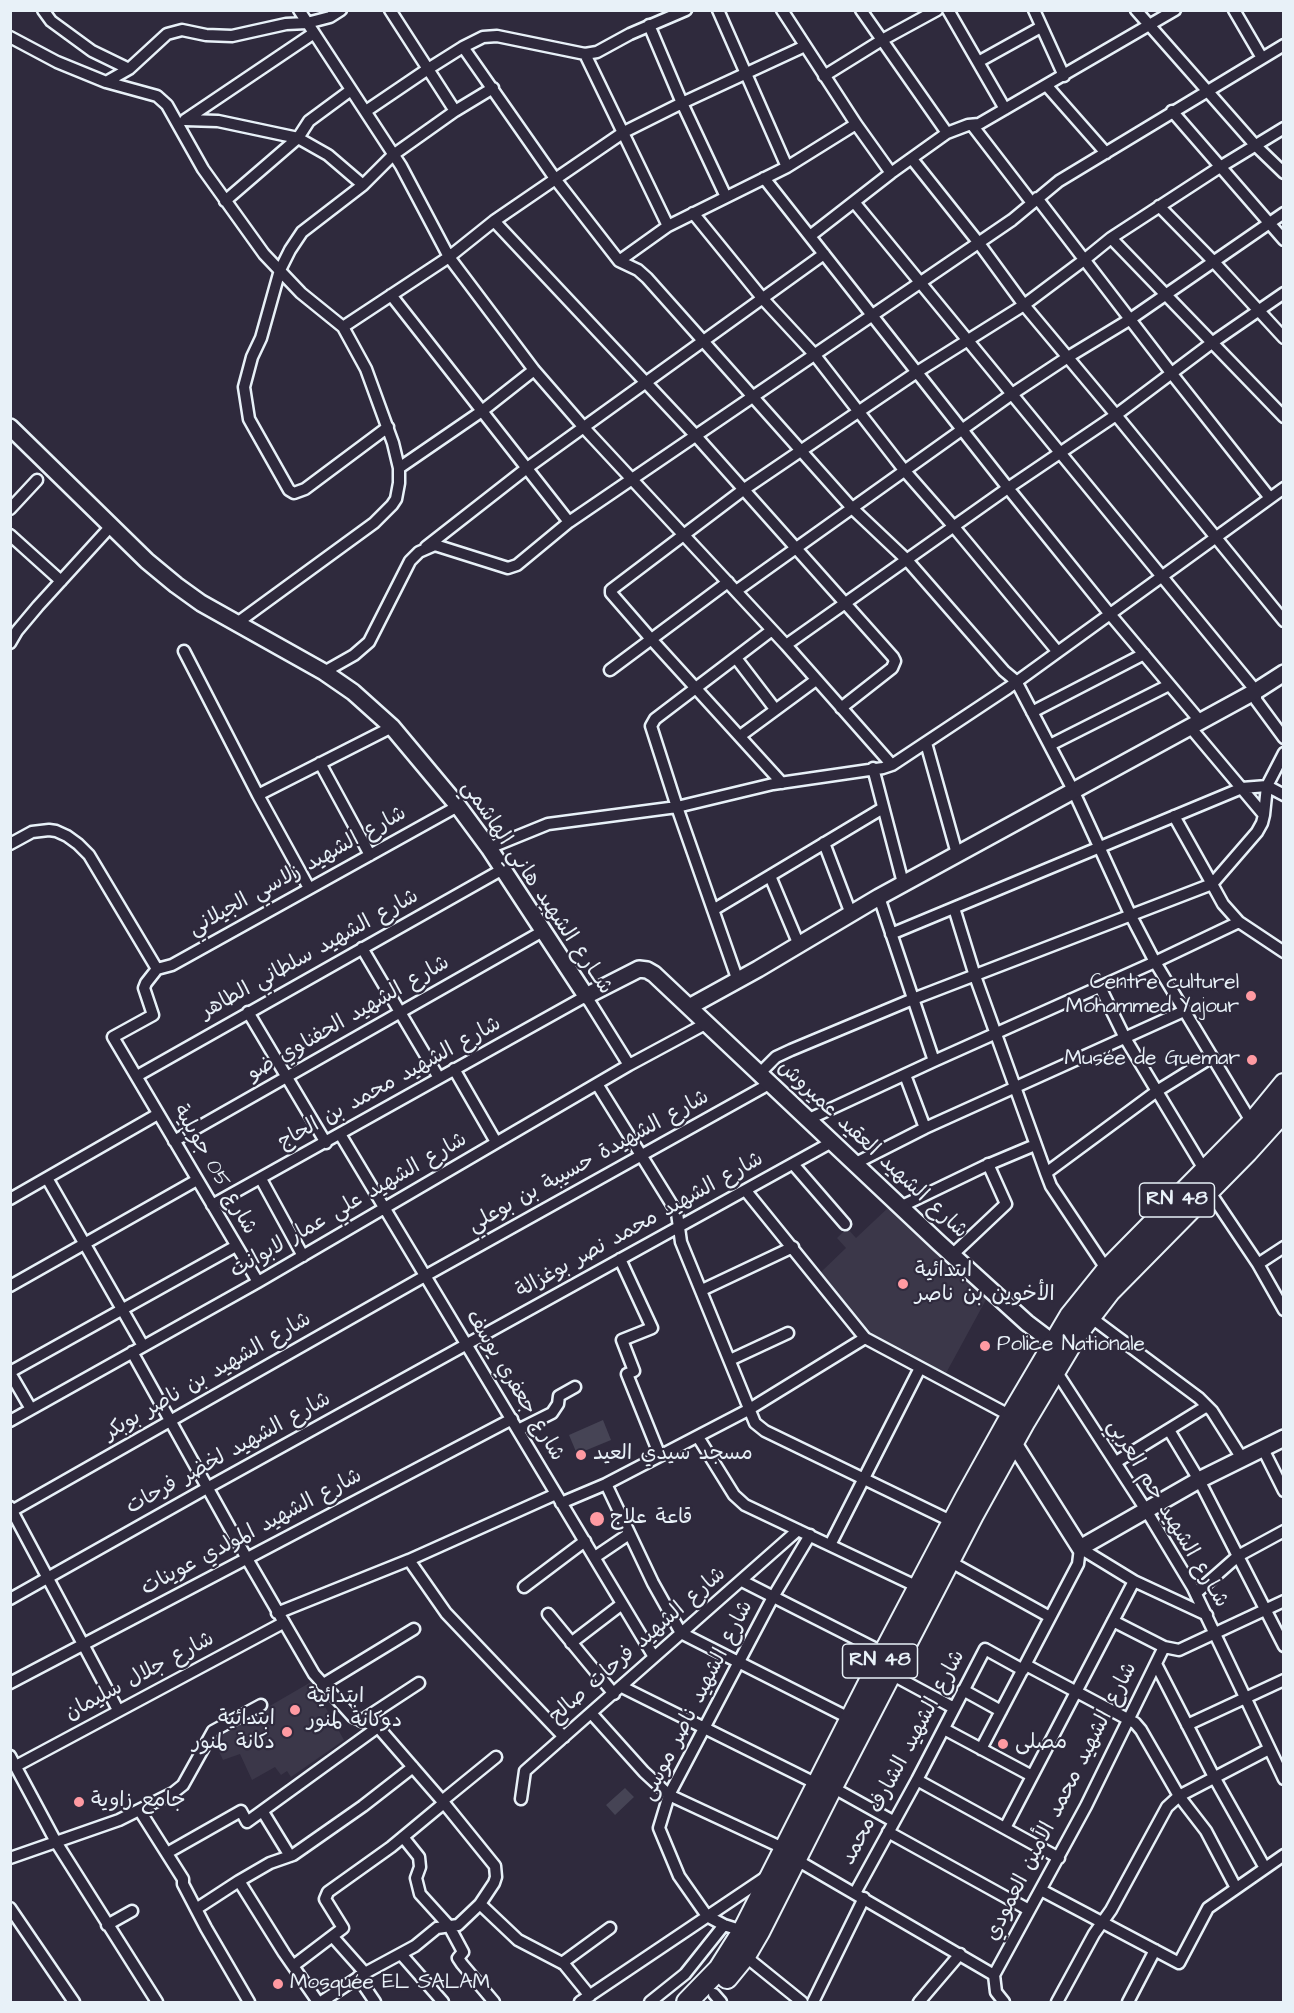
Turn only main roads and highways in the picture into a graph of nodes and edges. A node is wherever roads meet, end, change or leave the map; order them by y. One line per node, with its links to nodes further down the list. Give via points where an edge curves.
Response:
1 (1284, 1084): 3 (highway, RN 48, via 1252,1123 1082,1299)
2 (1284, 1111): 3 (highway, RN 48)
3 (1065, 1340): 4 (highway, RN 48, via 1011,1416); 4 (highway, RN 48, via 1056,1371)
4 (960, 1526): 5 (highway, RN 48, via 918,1587 884,1653); 5 (highway, RN 48, via 949,1561 891,1674)
5 (857, 1722): 6 (highway, RN 48)
6 (779, 1875): 7 (highway, RN 48, via 776,1900 745,1956); 8 (highway, RN 48, via 719,1969)
7 (713, 2000)
8 (687, 2002)

